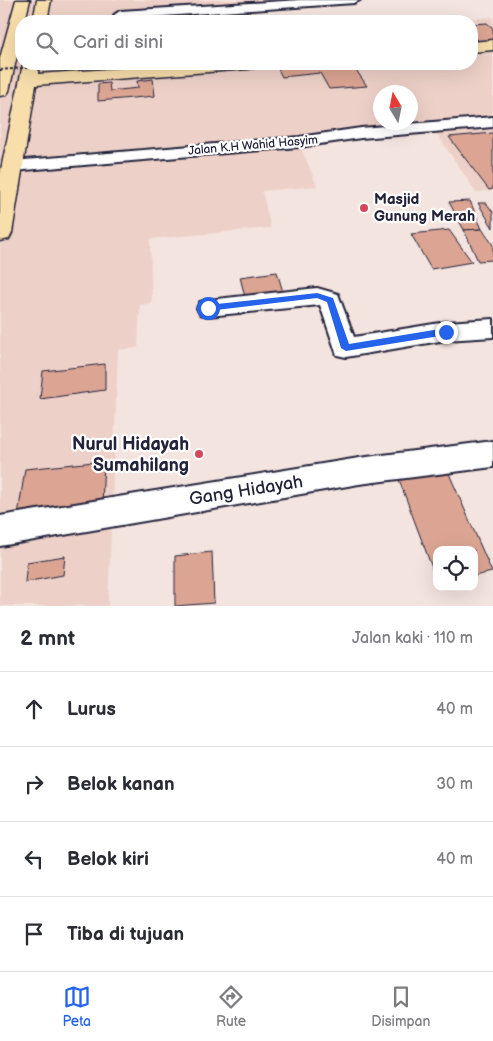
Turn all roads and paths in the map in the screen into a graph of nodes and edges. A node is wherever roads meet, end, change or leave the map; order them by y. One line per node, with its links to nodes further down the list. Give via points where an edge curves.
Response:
1 (23, 0): 5 (main road)
2 (44, 0): 6 (main road)
3 (354, 0): 4 (street)
4 (217, 5): 7 (street)
5 (19, 15)
6 (41, 15)
7 (120, 15)
8 (15, 31): 17 (main road)
9 (493, 45): 10 (main road)
10 (478, 46)
11 (478, 55): 12 (main road)
12 (493, 56)
13 (15, 69): 14 (path, bridge)
14 (0, 70)
15 (84, 70): 16 (main road)
16 (30, 72): 19 (main road)
17 (0, 90)
18 (493, 122): 19 (street, Jalan K.H Wahid Hasyim)
19 (13, 166): 20 (main road)
20 (0, 233)
21 (208, 308): 22 (street, via 317,296 330,300 346,348)
22 (493, 328)
23 (493, 454): 24 (street, Gang Hidayah, via 359,471)
24 (0, 531)

